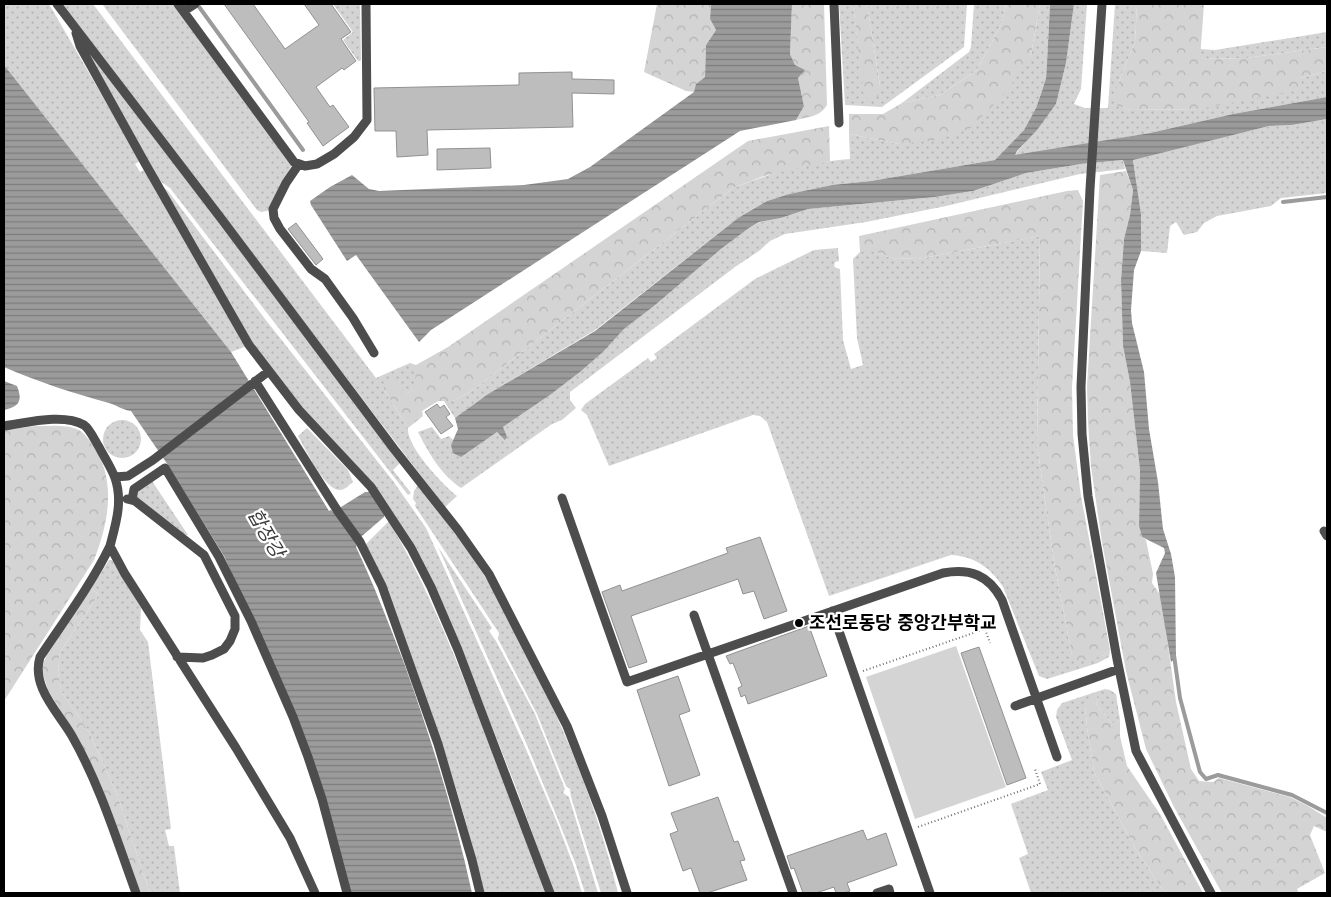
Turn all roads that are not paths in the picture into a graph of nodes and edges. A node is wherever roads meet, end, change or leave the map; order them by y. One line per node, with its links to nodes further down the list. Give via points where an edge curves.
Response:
1 (57, 4): 7 (street)
2 (194, 4): 6 (street)
3 (366, 4): 9 (street, via 367,120 334,154 317,164)
4 (834, 4): 8 (street)
5 (1102, 4): 27 (street, via 1090,189 1081,387 1082,434 1088,496)
6 (181, 8): 9 (street, via 294,162)
7 (75, 29): 11 (street, via 80,46 156,183 249,345); 36 (street, via 489,574 567,726 602,816)
8 (839, 123)
9 (299, 164): 10 (street, via 277,200 274,218 311,269 325,279)
10 (374, 352)
11 (269, 371): 12 (street); 35 (street, via 299,410 371,487 411,548 458,650)
12 (254, 382): 14 (street, via 153,460 128,476); 34 (street, via 360,542 382,586 438,744)
13 (4, 426): 14 (street, via 66,420 85,426)
14 (115, 477): 15 (street)
15 (119, 496): 17 (street); 18 (street)
16 (562, 498): 25 (street, via 627,682)
17 (132, 500): 19 (street); 20 (street, via 134,489 165,468)
18 (110, 546): 26 (street); 31 (street, via 37,666 40,684 48,700 92,776)
19 (204, 555): 20 (street); 24 (street)
20 (219, 557): 21 (street)
21 (240, 598): 24 (street); 33 (street, via 308,757)
22 (832, 611): 25 (street); 28 (street, via 943,573 956,570 976,574 988,581 1002,600); 40 (street)
23 (694, 615): 25 (street)
24 (235, 616): 26 (street, via 235,629 224,649 202,658)
25 (708, 654): 37 (street)
26 (177, 656): 32 (street, via 290,838)
27 (1119, 669): 28 (street); 41 (street, via 1136,751)
28 (1036, 698): 29 (street); 30 (street)
29 (1015, 706)
30 (1057, 757)
31 (136, 893)
32 (315, 893)
33 (346, 893)
34 (480, 893)
35 (550, 893)
36 (627, 893)
37 (793, 893)
38 (877, 893): 39 (street, via 889,889)
39 (890, 893)
40 (930, 893)
41 (1211, 893)

